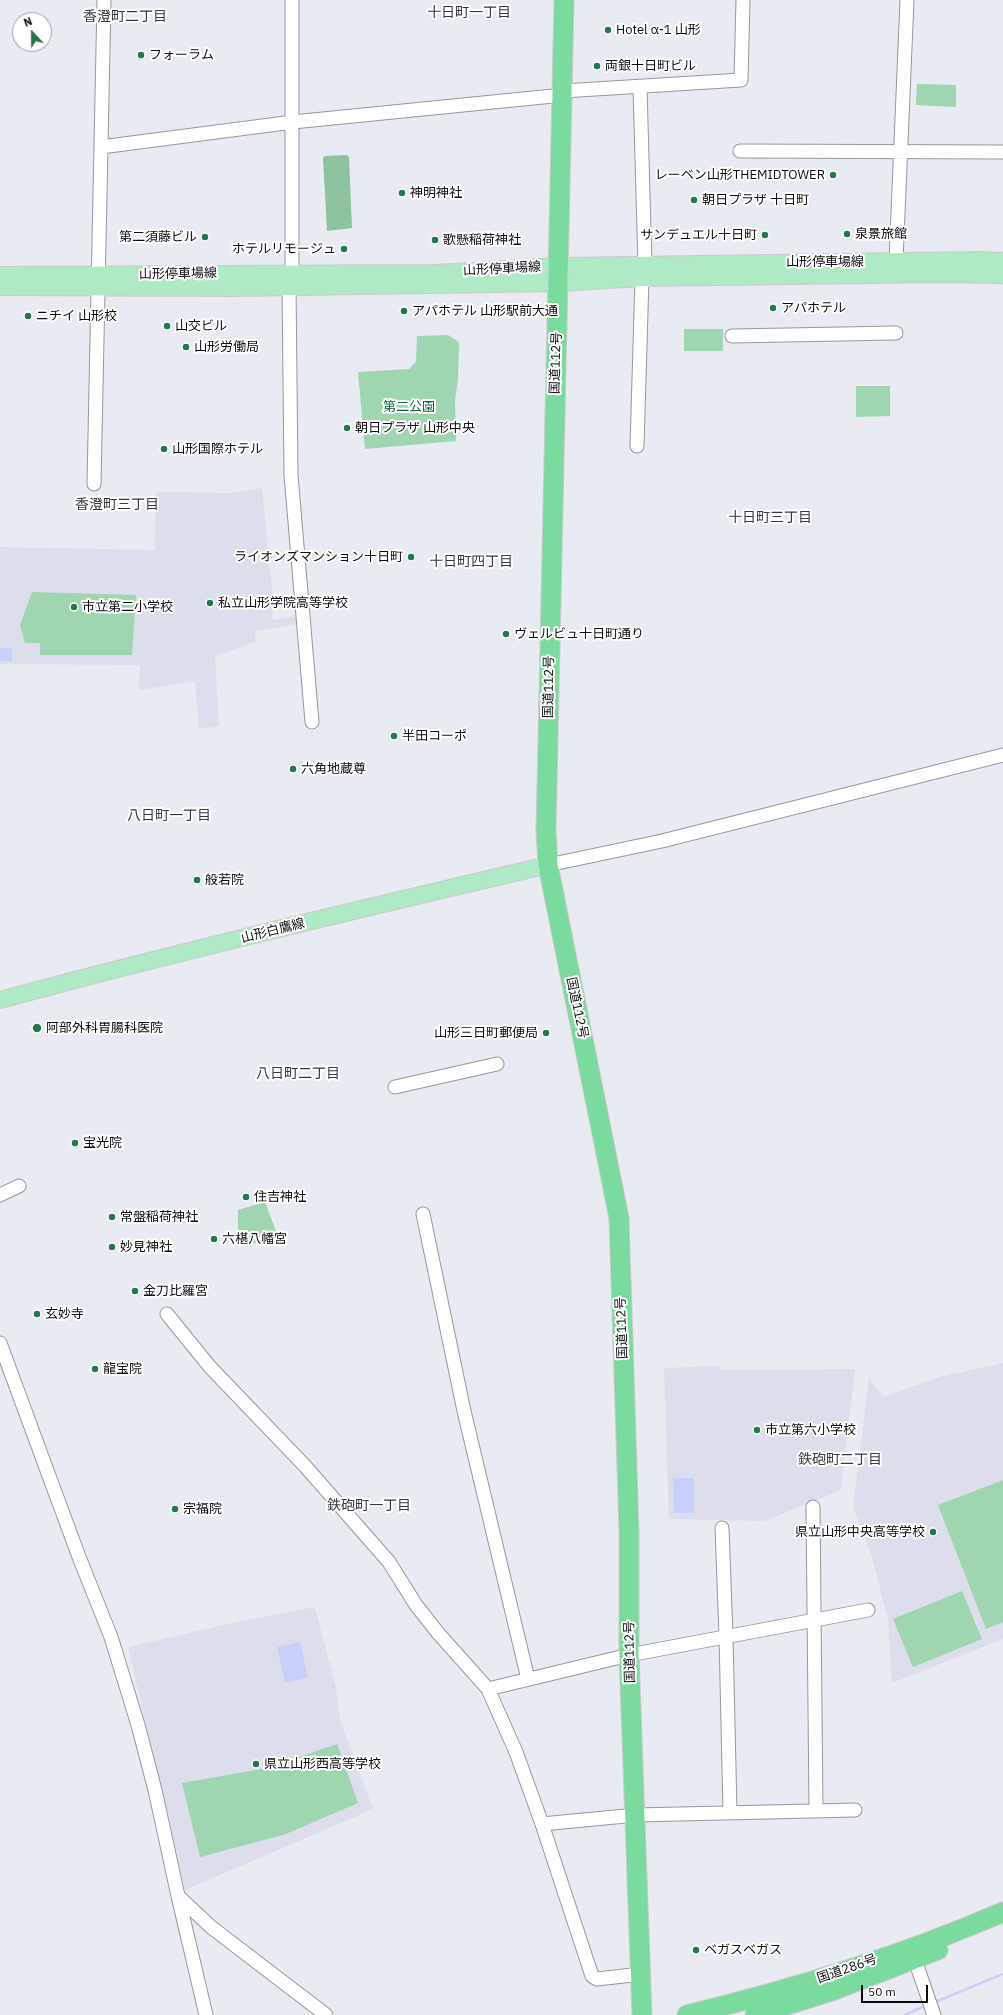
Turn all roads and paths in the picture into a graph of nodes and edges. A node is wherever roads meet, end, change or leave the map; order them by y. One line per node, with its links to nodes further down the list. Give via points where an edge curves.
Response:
1 (104, 0): 9 (street)
2 (292, 0): 8 (street)
3 (564, 0): 7 (highway, 国道112号)
4 (743, 0): 6 (street, via 741,80)
5 (907, 0): 11 (street)
6 (640, 87): 7 (street); 15 (street)
7 (563, 93): 8 (street); 16 (highway, 国道112号)
8 (293, 122): 9 (street); 19 (street)
9 (101, 147): 20 (street)
10 (740, 151): 11 (street)
11 (901, 152): 12 (street); 13 (street)
12 (1003, 152)
13 (896, 261): 14 (main road, 山形停車場線); 15 (main road, 山形停車場線)
14 (1003, 261)
15 (644, 271): 16 (main road, 山形停車場線); 18 (main road, 山形停車場線); 24 (street)
16 (559, 274): 19 (main road, 山形停車場線, via 436,273); 28 (highway, 国道112号, via 546,831)
17 (0, 275): 20 (main road, 山形停車場線)
18 (1003, 275)
19 (290, 280): 20 (main road, 山形停車場線); 26 (street, via 291,475)
20 (98, 281): 21 (main road, 山形停車場線); 25 (street)
21 (0, 287)
22 (896, 333): 23 (street)
23 (732, 336)
24 (637, 446)
25 (94, 484)
26 (312, 722)
27 (1003, 755): 28 (street, via 662,840)
28 (548, 865): 29 (main road, 山形白鷹線, via 328,917); 42 (highway, 国道112号, via 619,1218)
29 (0, 1000)
30 (497, 1064): 31 (street)
31 (395, 1087)
32 (19, 1186): 33 (street)
33 (0, 1195)
34 (423, 1214): 43 (street, via 464,1411)
35 (167, 1314): 44 (street, via 210,1367 305,1466 389,1562 416,1605)
36 (0, 1343): 50 (street, via 111,1637 151,1776)
37 (812, 1507): 40 (street)
38 (722, 1528): 41 (street)
39 (868, 1610): 40 (street)
40 (814, 1621): 41 (street); 45 (street)
41 (726, 1636): 42 (street); 47 (street)
42 (629, 1655): 43 (street); 48 (highway, 国道112号)
43 (528, 1679): 44 (street)
44 (488, 1689): 49 (street, via 516,1752)
45 (816, 1810): 46 (street); 47 (street)
46 (855, 1810)
47 (730, 1812): 48 (street)
48 (636, 1815): 49 (street); 54 (highway, 国道112号)
49 (542, 1824): 54 (street, via 592,1976 596,1979)
50 (178, 1896): 56 (street); 57 (street, via 211,1927)
51 (1003, 1912): 53 (highway, 国道286号)
52 (1003, 1921): 53 (highway, 国道286号)
53 (917, 1952): 55 (street); 59 (highway, 国道286号); 60 (highway, 国道286号, via 832,1991)
54 (641, 1974): 58 (highway, 国道112号)
55 (933, 2013)
56 (206, 2015)
57 (326, 2015)
58 (642, 2015)
59 (687, 2015)
60 (755, 2015)

